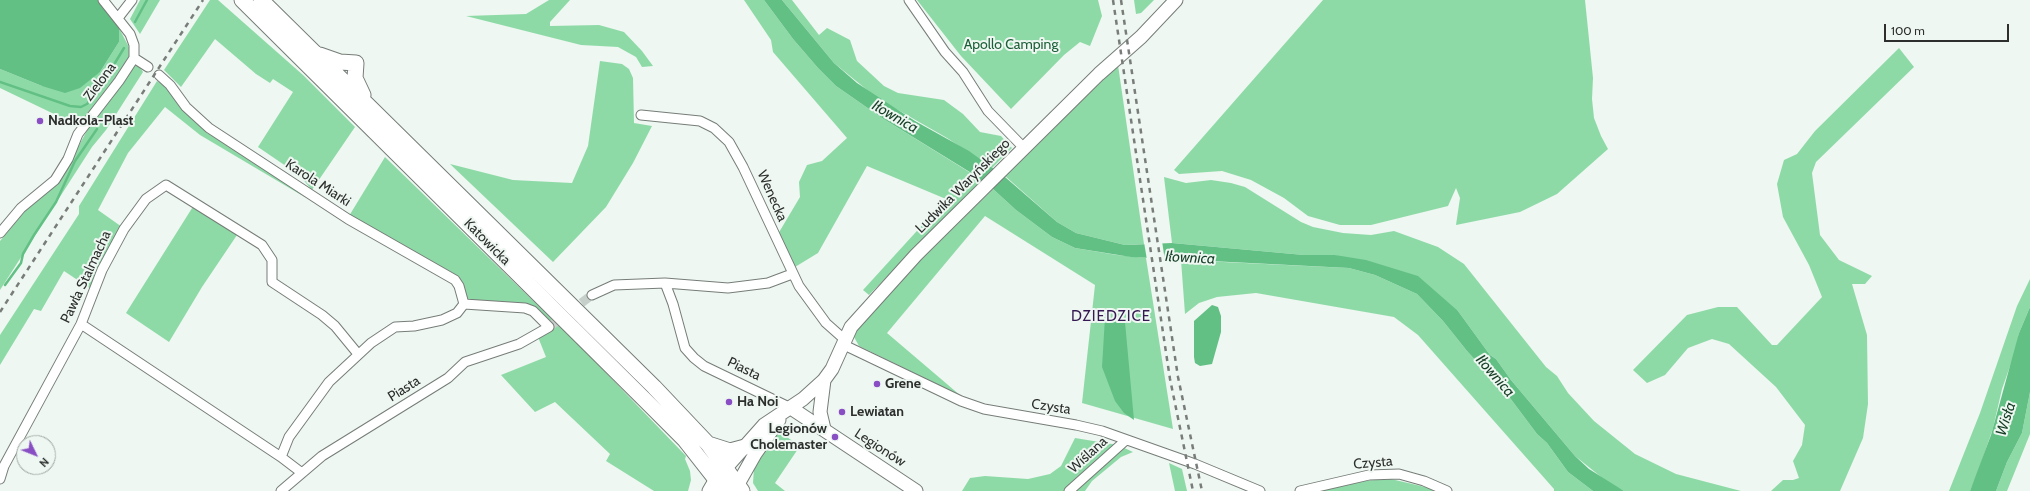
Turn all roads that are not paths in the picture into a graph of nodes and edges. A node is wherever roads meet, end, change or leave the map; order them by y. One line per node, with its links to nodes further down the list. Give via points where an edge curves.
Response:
1 (103, 0): 7 (street)
2 (132, 0): 7 (street)
3 (242, 0): 33 (main road, Katowicka, via 604,359 684,440)
4 (261, 0): 8 (main road, Katowicka)
5 (909, 0): 14 (street, via 945,52 963,72 988,111)
6 (1176, 0): 14 (street, Ludwika Waryńskiego, via 1141,37 1106,67)
7 (118, 18): 9 (street, via 132,37)
8 (315, 53): 12 (main road, Katowicka); 12 (main road, via 340,62 356,63 355,78)
9 (134, 58): 10 (street); 15 (street, Zielona, via 78,134 68,159 55,180 21,208)
10 (148, 67)
11 (159, 75): 19 (street, Karola Miarki, via 186,107 209,128 348,219 455,280)
12 (371, 108): 27 (main road, Katowicka, via 604,336)
13 (641, 115): 16 (street, Wenecka, via 700,122 714,128 729,142)
14 (1024, 148): 21 (street, Ludwika Waryńskiego, via 916,255 859,316)
15 (0, 233)
16 (792, 274): 17 (street, via 768,282 728,288); 21 (street, Wenecka, via 806,298)
17 (665, 283): 18 (street, via 614,285); 24 (street, Piasta, via 685,348 694,358 704,366)
18 (592, 295)
19 (464, 304): 22 (street, via 457,313 442,320 394,327); 31 (street, Piasta, via 525,308 534,311 549,327 519,344 464,362 448,378 322,456)
20 (81, 324): 22 (street, Pawła Stalmacha, via 102,270 124,229 146,199 166,185 262,245 272,260 272,282 331,323 346,337); 29 (street); 32 (street, Pawła Stalmacha, via 4,466)
21 (843, 341): 23 (street, Ludwika Waryńskiego, via 832,369); 26 (street, Czysta, via 966,403 984,409 1076,425)
22 (358, 354): 29 (street, via 329,382 289,438)
23 (824, 380): 24 (street, Ludwika Waryńskiego); 25 (street, via 820,412)
24 (789, 409): 25 (street, Legionów); 28 (street, via 764,425); 33 (street)
25 (824, 429): 35 (street, Legionów)
26 (1126, 440): 36 (street, Wiślana); 37 (street, Czysta, via 1195,464)
27 (708, 444): 28 (main road, via 730,451); 30 (main road, Katowicka)
28 (745, 447): 30 (street)
29 (281, 458): 31 (street)
30 (726, 468): 33 (main road, Katowicka)
31 (302, 473): 34 (street, Piasta)
32 (0, 480)
33 (727, 488)
34 (281, 491)
35 (916, 491)
36 (1069, 491)
37 (1260, 491)
38 (1300, 491): 39 (street, Czysta, via 1369,475 1399,474)
39 (1448, 491)

